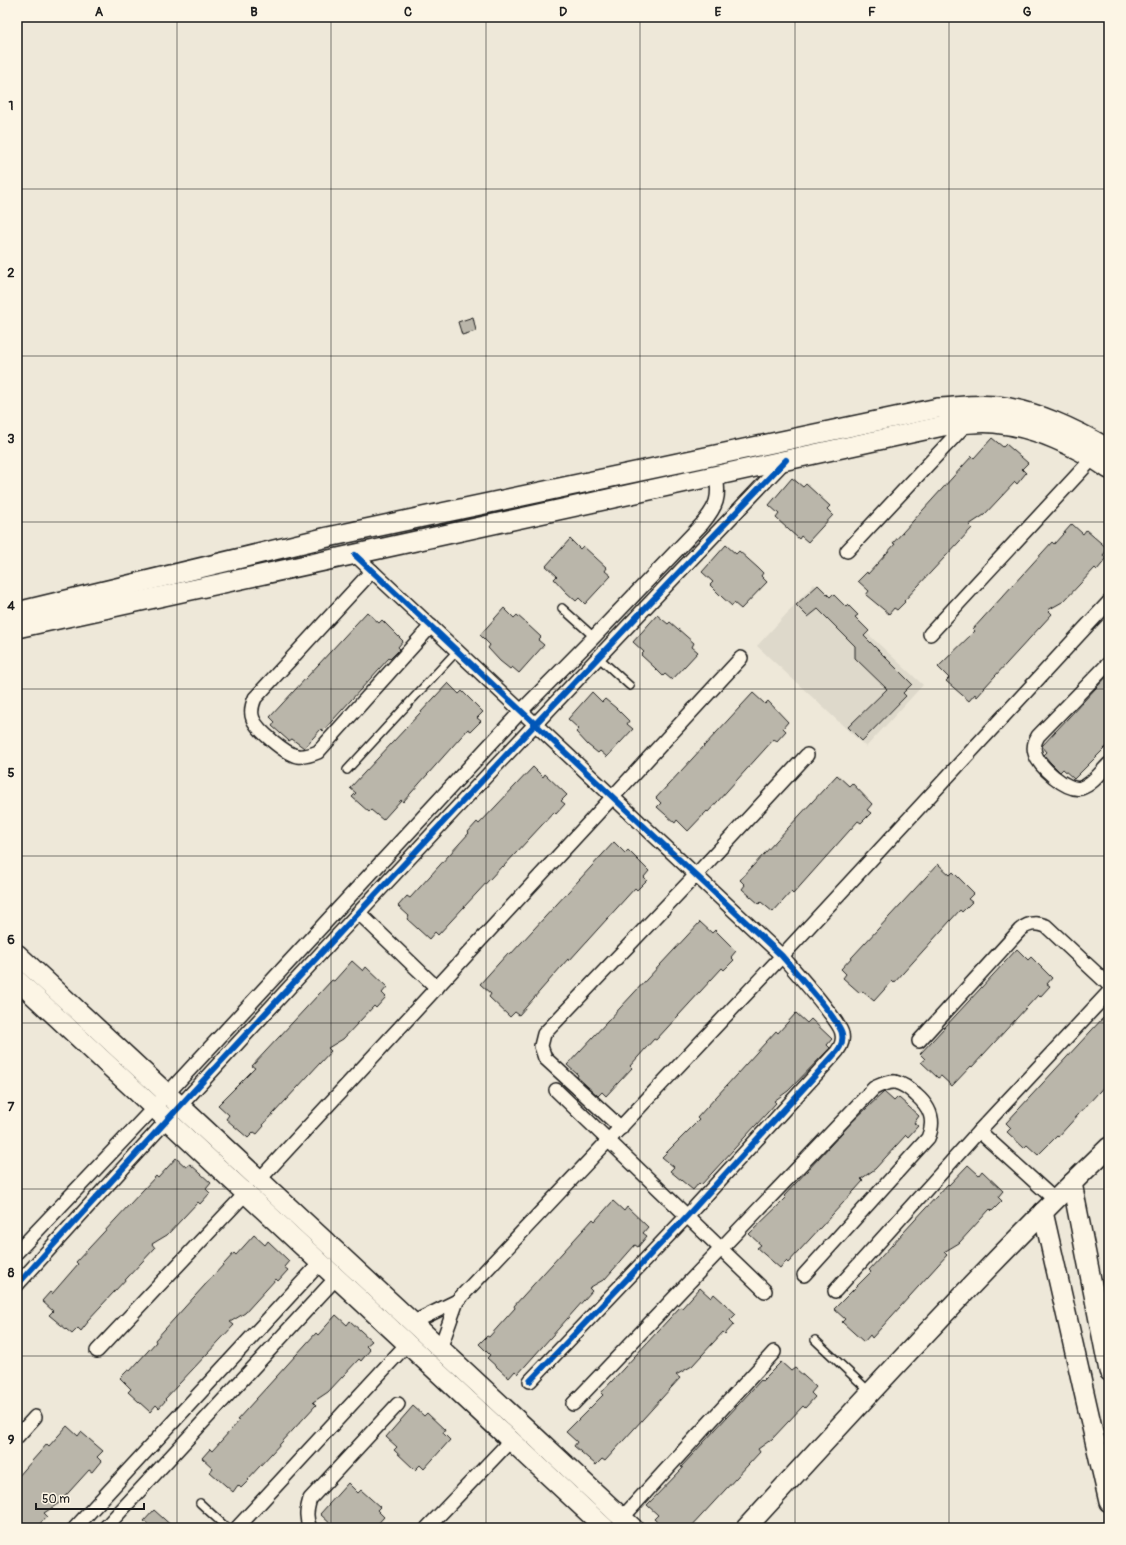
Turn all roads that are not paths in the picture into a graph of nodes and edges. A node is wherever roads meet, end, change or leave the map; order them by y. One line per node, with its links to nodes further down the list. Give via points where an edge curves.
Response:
1 (967, 423): 2 (street, via 995,423 1022,428); 3 (street, via 921,429); 6 (street)
2 (1101, 453): 4 (street); 11 (street, via 1054,422 1016,409 989,406 938,408 328,537); 14 (street)
3 (786, 460): 5 (street); 17 (street)
4 (1109, 469)
5 (716, 474): 7 (street); 15 (street, via 717,500 711,514)
6 (847, 551)
7 (355, 555): 8 (street); 13 (street)
8 (372, 571): 12 (street); 12 (street, via 255,698 251,711 260,729 288,753 303,757 318,752)
9 (1109, 602): 30 (street)
10 (562, 608): 15 (lane)
11 (17, 612)
12 (431, 626): 16 (street)
13 (17, 628)
14 (930, 634)
15 (594, 637): 21 (street)
16 (457, 651): 21 (street); 25 (lane)
17 (598, 656): 20 (lane); 22 (street)
18 (741, 658): 26 (street)
19 (1109, 663): 24 (street, via 1038,736 1034,747 1034,753 1040,763 1073,789 1086,786)
20 (630, 686)
21 (520, 711): 22 (street); 37 (street)
22 (534, 724): 26 (street); 28 (street)
23 (807, 755): 27 (street)
24 (1109, 764)
25 (347, 770)
26 (612, 798): 27 (street); 33 (street)
27 (695, 876): 30 (street); 38 (street, via 549,1029 542,1040 545,1058)
28 (359, 913): 33 (street); 37 (street)
29 (17, 954): 37 (street)
30 (782, 956): 38 (street); 45 (street, via 840,1026 842,1042 839,1050)
31 (17, 980): 37 (street)
32 (1109, 985): 35 (street, via 1046,926 1029,924 1020,930)
33 (437, 988): 43 (street)
34 (1109, 992): 39 (street)
35 (919, 1041)
36 (556, 1090): 40 (street)
37 (168, 1106): 43 (street); 47 (street); 51 (street)
38 (621, 1128): 40 (street)
39 (979, 1131): 44 (street); 52 (street)
40 (609, 1140): 45 (street); 54 (street)
41 (1109, 1147): 42 (street)
42 (1072, 1183): 44 (street); 61 (street)
43 (253, 1186): 48 (street); 55 (street); 59 (street)
44 (1049, 1206): 63 (street); 69 (street)
45 (687, 1216): 46 (street); 62 (street)
46 (721, 1249): 49 (street, via 874,1088 889,1083 904,1085 927,1105 931,1113 933,1121 928,1138); 53 (street); 65 (street)
47 (17, 1252)
48 (321, 1262): 50 (street); 73 (street)
49 (804, 1275)
50 (337, 1277): 57 (street); 74 (street)
51 (17, 1285)
52 (835, 1290)
53 (764, 1291)
54 (457, 1301): 55 (street); 58 (street)
55 (412, 1323): 58 (street)
56 (815, 1340): 63 (lane)
57 (408, 1343): 68 (street); 76 (street)
58 (440, 1349): 71 (street)
59 (97, 1351)
60 (774, 1352): 71 (street)
61 (1109, 1371)
62 (530, 1381)
63 (870, 1392): 79 (street)
64 (398, 1404): 77 (street, via 310,1499 306,1510)
65 (573, 1404)
66 (35, 1417): 67 (street)
67 (17, 1437)
68 (511, 1440): 72 (street); 78 (street)
69 (1109, 1502)
70 (200, 1503): 75 (lane)
71 (627, 1523)
72 (600, 1526)
73 (75, 1528)
74 (105, 1528)
75 (227, 1528)
76 (237, 1528)
77 (310, 1528)
78 (427, 1528)
79 (746, 1528)

